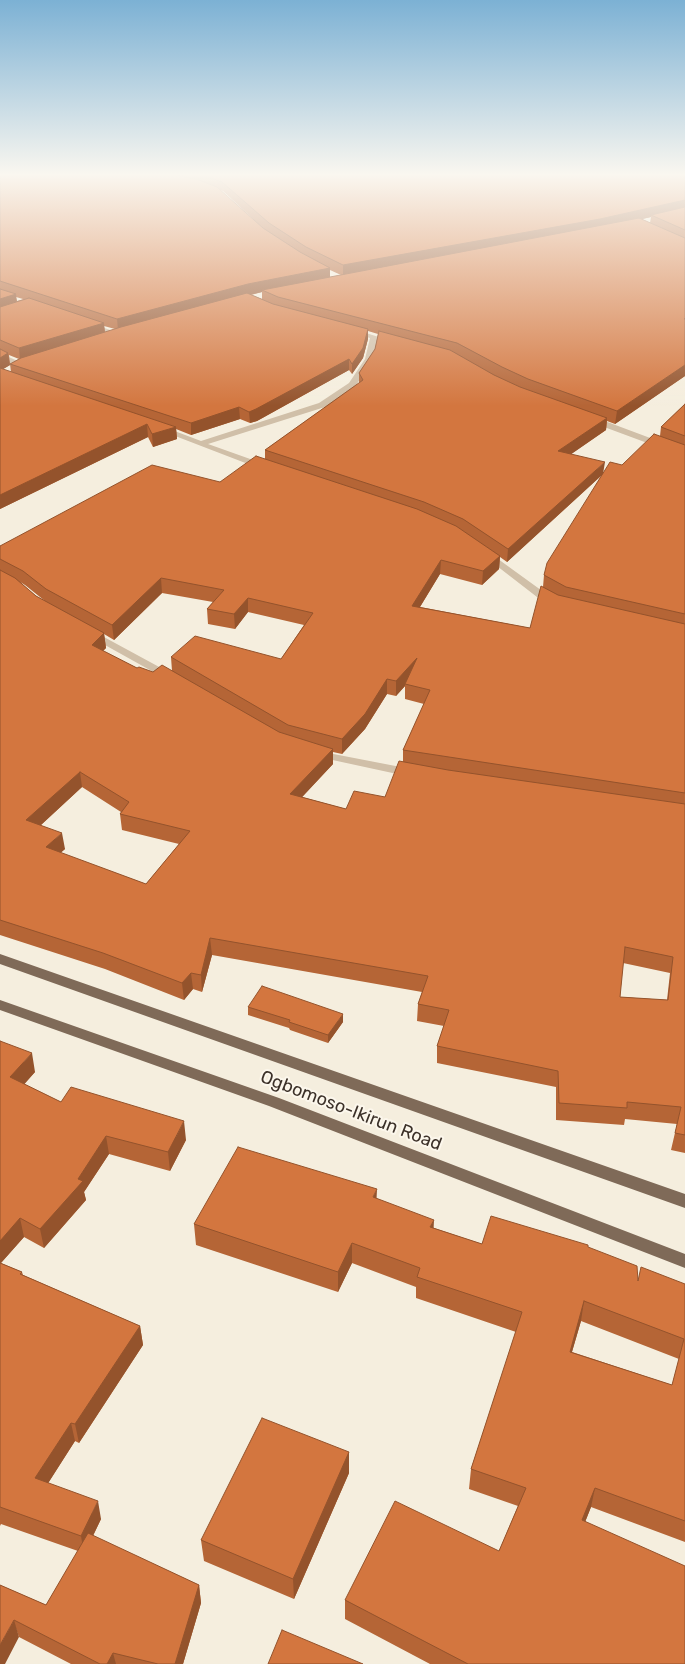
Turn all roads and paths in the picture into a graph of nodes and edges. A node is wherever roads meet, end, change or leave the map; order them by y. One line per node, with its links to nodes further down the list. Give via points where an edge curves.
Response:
1 (83, 322): 4 (street)
2 (347, 330): 5 (street)
3 (127, 331): 4 (street)
4 (118, 334): 6 (street)
5 (374, 337): 7 (street); 14 (street, via 369,359 352,385 335,398)
6 (102, 339)
7 (400, 344)
8 (0, 354): 10 (street)
9 (27, 363): 10 (street)
10 (19, 365): 11 (street)
11 (11, 370)
12 (578, 415): 15 (street)
13 (147, 425): 14 (street)
14 (202, 443): 16 (street)
15 (685, 454)
16 (276, 472)
17 (480, 550): 18 (street, via 541,595)
18 (561, 605)
19 (77, 626): 20 (street)
20 (179, 683)
21 (310, 752): 22 (street)
22 (419, 775)
23 (0, 959): 25 (main road, Ogbomoso-Ikirun Road)
24 (0, 1005): 26 (main road, Ogbomoso-Ikirun Road, via 274,1102)
25 (685, 1200)
26 (685, 1261)

